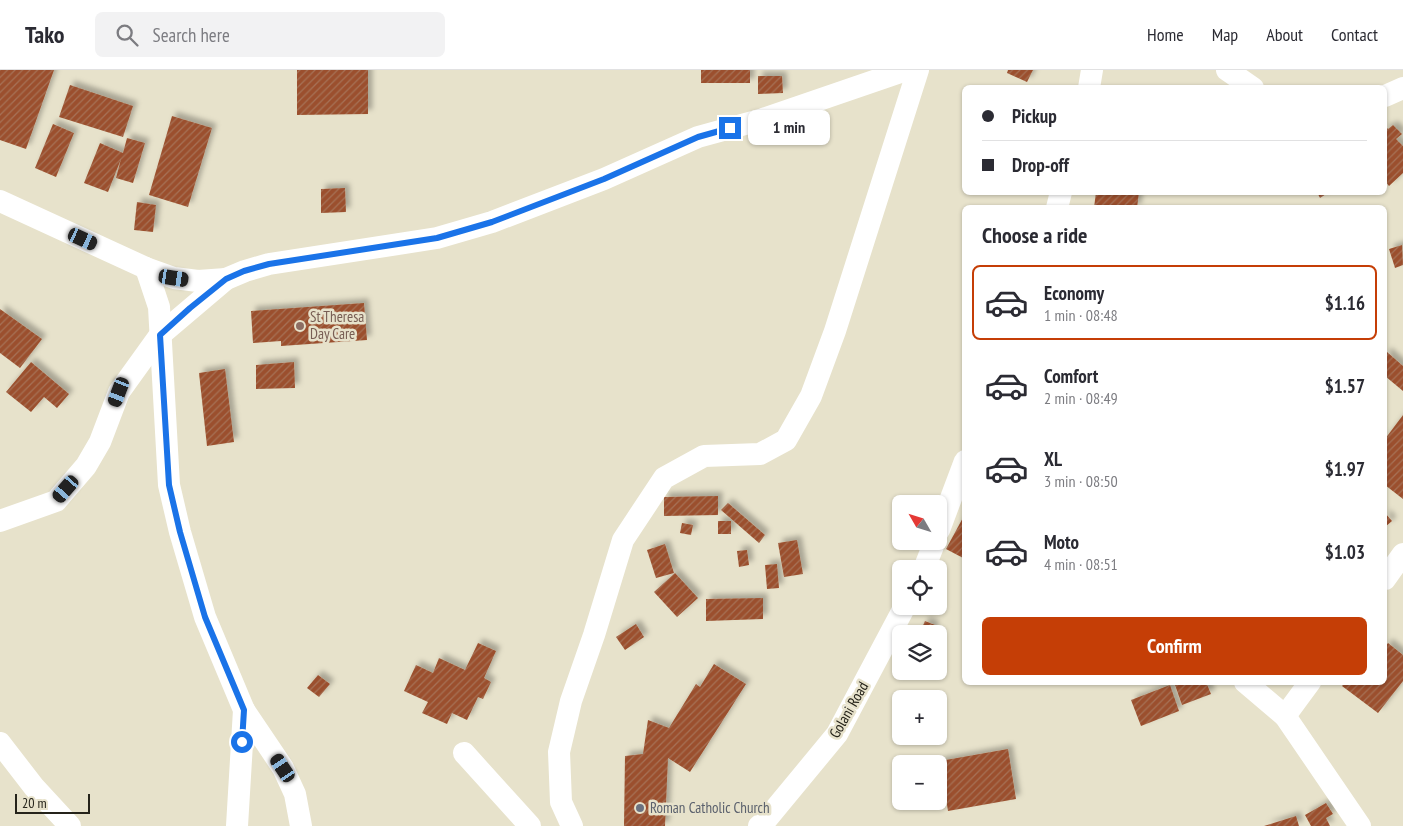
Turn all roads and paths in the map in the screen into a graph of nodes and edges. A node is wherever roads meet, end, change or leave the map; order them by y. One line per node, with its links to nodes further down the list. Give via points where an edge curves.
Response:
1 (906, 70): 11 (street, via 763,119 698,137 604,179 492,222 437,238 269,264)
2 (918, 70): 29 (street, via 835,331 811,396 786,440 760,454 704,456 664,478 623,540 571,701 559,752 561,802)
3 (1092, 70): 5 (street)
4 (1227, 70): 6 (street)
5 (1090, 85)
6 (1249, 85)
7 (1403, 88): 8 (street)
8 (1387, 95)
9 (0, 200): 10 (street)
10 (146, 268): 11 (street, via 174,278 198,281); 12 (street, via 159,307)
11 (226, 279): 12 (street)
12 (160, 335): 15 (street, via 119,392 100,442 86,466 56,501); 21 (street, via 169,485 205,617)
13 (962, 469): 14 (street)
14 (948, 506)
15 (0, 521)
16 (1403, 554): 17 (street)
17 (1387, 576)
18 (901, 615): 30 (street, Golani Road, via 837,734)
19 (1249, 685): 22 (street)
20 (1308, 685): 22 (street)
21 (244, 710): 26 (street); 27 (street, via 283,768 295,794)
22 (1285, 716): 31 (street)
23 (0, 743): 25 (street)
24 (464, 753): 28 (street)
25 (70, 826)
26 (237, 826)
27 (301, 826)
28 (530, 826)
29 (572, 826)
30 (759, 826)
31 (1360, 826)

